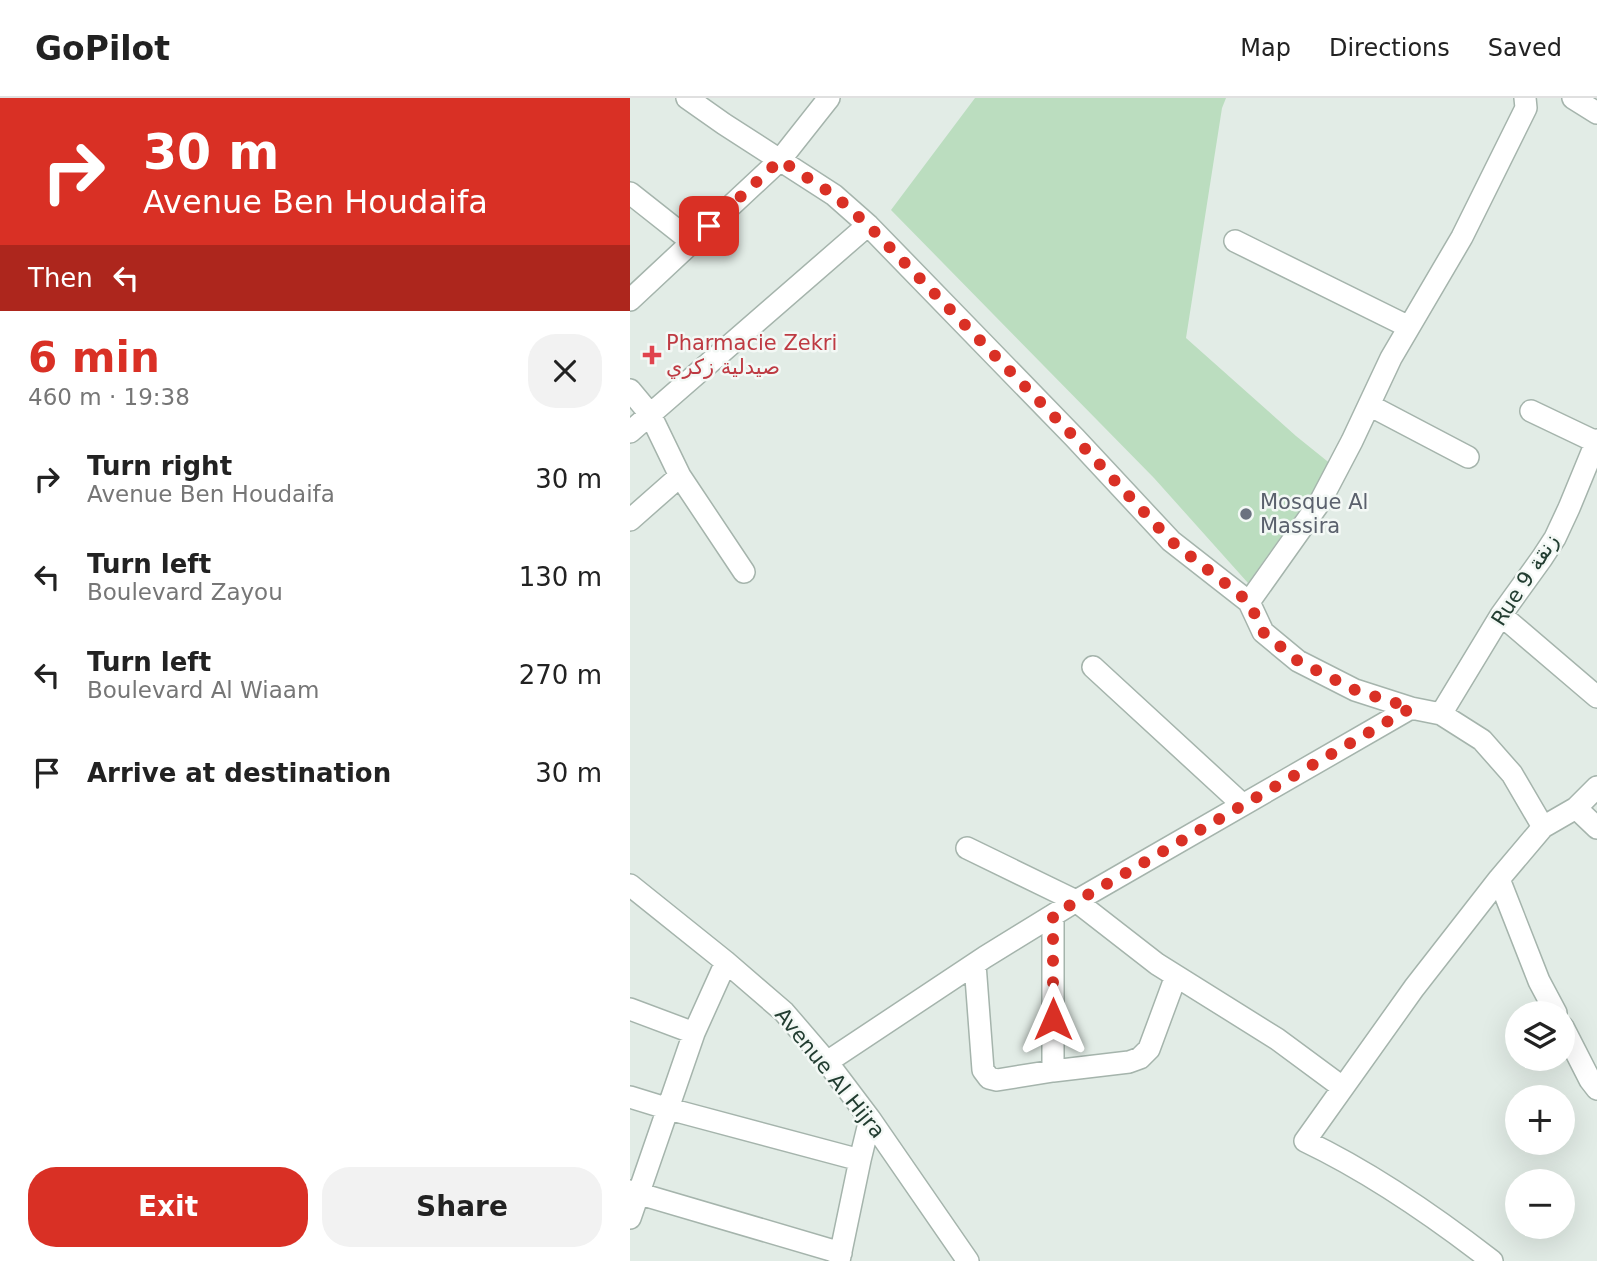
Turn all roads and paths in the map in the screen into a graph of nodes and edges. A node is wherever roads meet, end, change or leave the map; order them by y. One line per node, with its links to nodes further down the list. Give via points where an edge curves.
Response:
1 (687, 98): 6 (street)
2 (830, 98): 6 (street)
3 (1525, 98): 12 (street, via 1526,108 1462,237)
4 (1573, 98): 5 (street)
5 (1597, 113)
6 (780, 160): 8 (street, via 834,195); 10 (street)
7 (630, 193): 10 (street)
8 (868, 225): 16 (street); 23 (street, via 1171,541)
9 (1235, 241): 12 (street)
10 (691, 242): 11 (street)
11 (630, 300)
12 (1409, 327): 14 (street)
13 (630, 390): 16 (street)
14 (1369, 405): 19 (street); 23 (street, via 1320,502)
15 (1531, 411): 18 (street)
16 (650, 414): 17 (street); 20 (street)
17 (630, 432)
18 (1596, 441): 24 (street, Rue 9 زنقة, via 1555,538)
19 (1468, 457)
20 (680, 476): 21 (street); 22 (street)
21 (630, 520)
22 (744, 572)
23 (1249, 602): 27 (street, via 1263,632 1298,661 1355,690)
24 (1501, 615): 26 (street); 28 (street, Rue 9 زنقة)
25 (1093, 667): 30 (street)
26 (1597, 697)
27 (1411, 708): 28 (street); 30 (street)
28 (1441, 714): 32 (street, via 1482,740 1512,774)
29 (1597, 787): 31 (street)
30 (1243, 804): 37 (street)
31 (1576, 808): 32 (street); 33 (street)
32 (1543, 827): 35 (street)
33 (1597, 828)
34 (967, 848): 37 (street)
35 (1499, 879): 42 (street); 48 (street)
36 (630, 885): 39 (street, Avenue Al Hijra)
37 (1076, 901): 38 (street); 41 (street)
38 (1053, 915): 40 (street); 47 (street)
39 (726, 962): 44 (street); 46 (street, Avenue Al Hijra, via 784,1013)
40 (975, 964): 46 (street); 47 (street, via 983,1070 997,1080)
41 (1176, 976): 47 (street, via 1149,1049 1140,1058); 48 (street, via 1277,1039)
42 (1550, 1001)
43 (630, 1009): 44 (street)
44 (694, 1033): 51 (street)
45 (1575, 1051): 49 (street)
46 (827, 1062): 52 (street, Avenue Al Hijra)
47 (1054, 1071)
48 (1342, 1087): 58 (street, via 1305,1141 1401,1196)
49 (1597, 1089)
50 (630, 1097): 51 (street)
51 (669, 1109): 53 (street); 54 (street)
52 (870, 1119): 53 (street); 57 (street, Avenue Al Hijra)
53 (860, 1160): 56 (street)
54 (634, 1192): 55 (street); 56 (street)
55 (630, 1218)
56 (840, 1257)
57 (968, 1261)
58 (1492, 1261)

